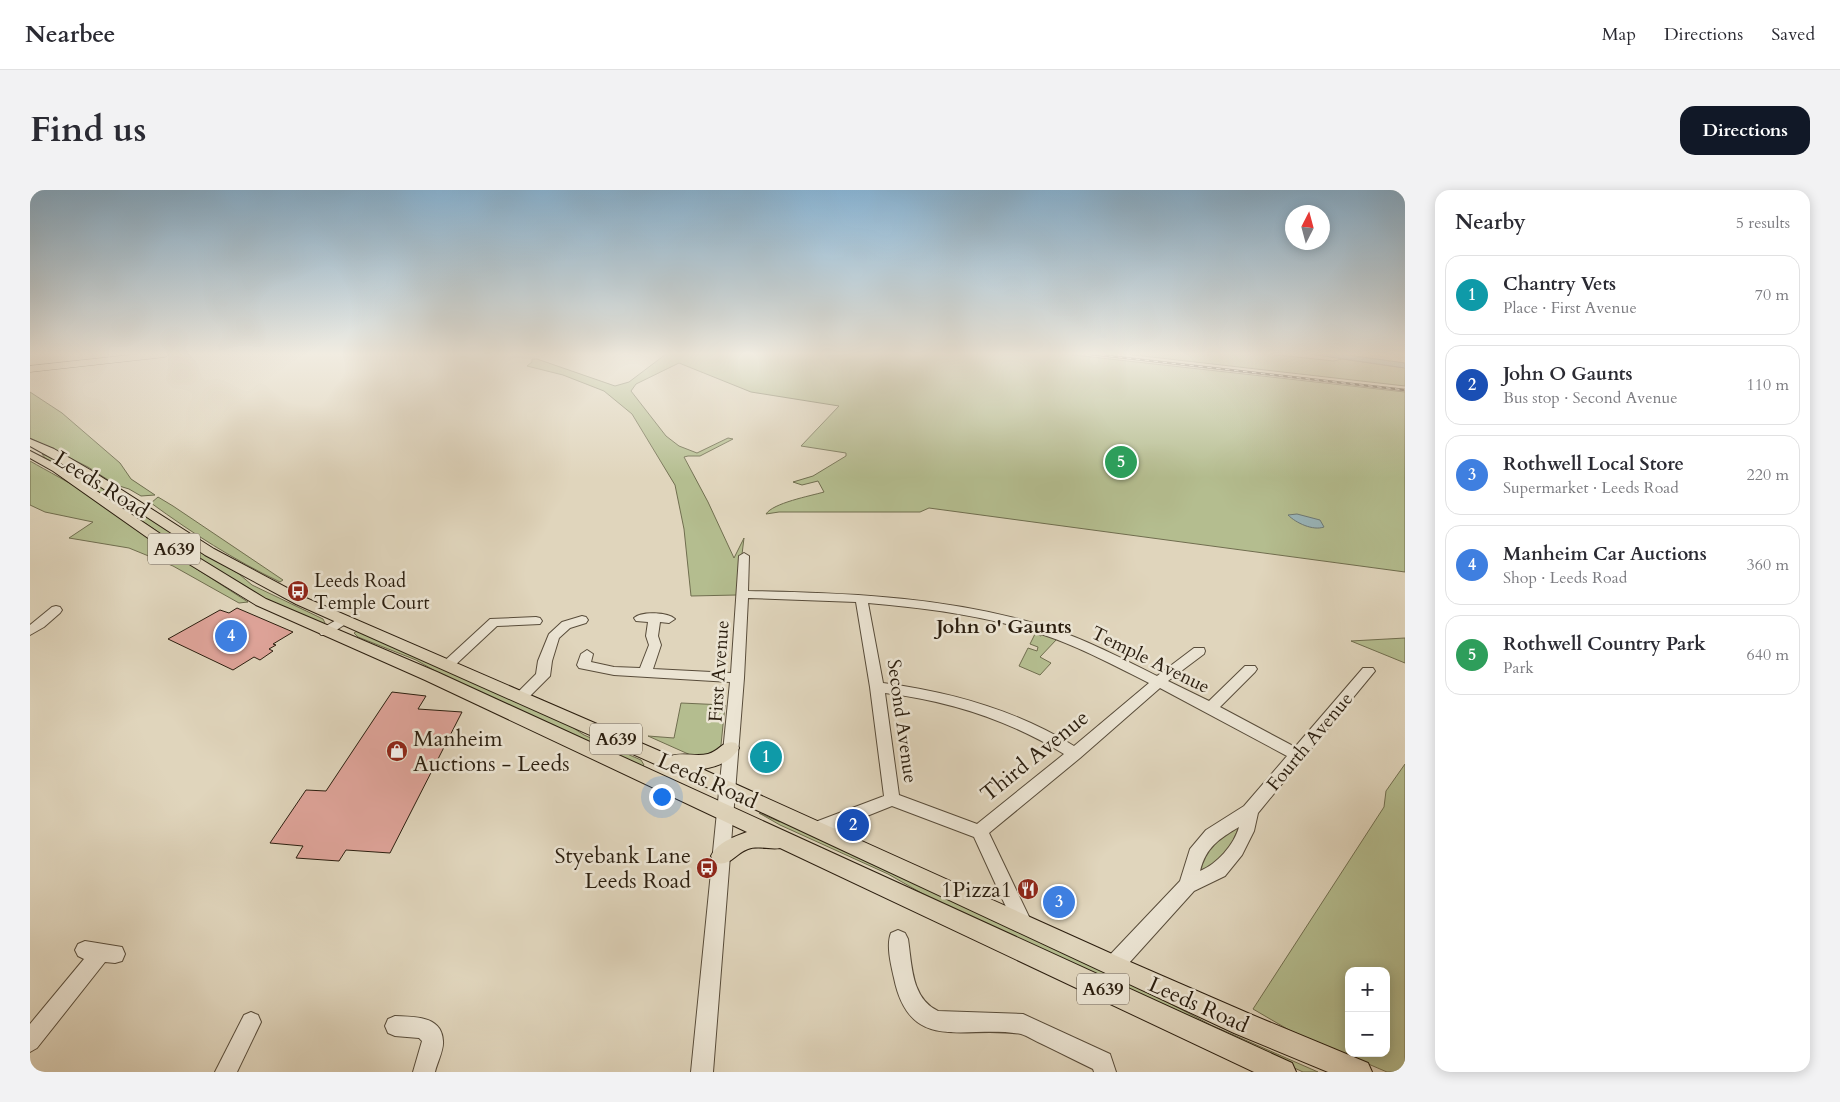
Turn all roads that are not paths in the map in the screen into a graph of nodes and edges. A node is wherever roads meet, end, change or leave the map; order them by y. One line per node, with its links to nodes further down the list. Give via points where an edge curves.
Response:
1 (30, 450): 9 (main road, Leeds Road / A639, via 44,448 244,572); 13 (main road, Leeds Road / A639, via 222,580 260,602)
2 (744, 556): 3 (street, First Avenue)
3 (742, 594): 4 (street, Temple Avenue); 20 (street, First Avenue)
4 (861, 599): 21 (street, Temple Avenue, via 962,610 1040,629); 22 (street, Second Avenue)
5 (35, 618): 12 (street, via 52,614)
6 (640, 618): 7 (street)
7 (655, 618): 8 (street); 19 (street, via 652,636 656,645)
8 (669, 619)
9 (343, 620): 13 (street); 16 (main road, Leeds Road / A639)
10 (582, 620): 23 (street, via 564,622 553,637 543,676)
11 (536, 621): 16 (street, via 494,622)
12 (30, 631)
13 (325, 632): 32 (main road, Leeds Road / A639, via 431,676)
14 (1199, 651): 21 (street, Third Avenue)
15 (587, 654): 19 (street, via 584,665 614,672)
16 (448, 665): 23 (main road, Leeds Road / A639)
17 (1250, 669): 24 (street)
18 (1368, 671): 27 (street, Fourth Avenue)
19 (645, 673): 20 (street)
20 (737, 678): 25 (street, First Avenue)
21 (1158, 682): 24 (street, Temple Avenue); 26 (street, Third Avenue)
22 (877, 687): 26 (street, via 969,704 1033,730); 30 (street, Second Avenue)
23 (521, 697): 28 (main road, Leeds Road / A639)
24 (1210, 708): 27 (street, Temple Avenue)
25 (730, 748): 28 (main road, via 726,754 706,763); 29 (street, First Avenue)
26 (1075, 754): 34 (street, Third Avenue)
27 (1298, 755): 31 (street, Fourth Avenue)
28 (662, 760): 29 (main road, Leeds Road / A639)
29 (727, 788): 32 (street, First Avenue); 33 (main road, Leeds Road / A639)
30 (892, 799): 33 (street, Second Avenue); 34 (street)
31 (1250, 811): 37 (street, Fourth Avenue, via 1212,835 1196,854); 37 (street, Fourth Avenue, via 1246,830 1236,850 1219,872)
32 (725, 812): 35 (main road, Leeds Road / A639); 36 (street, First Avenue)
33 (816, 828): 38 (main road, Leeds Road / A639)
34 (980, 832): 38 (street, Third Avenue)
35 (786, 840): 36 (main road, via 750,839 737,843); 49 (main road, Leeds Road / A639)
36 (721, 856): 47 (street, First Avenue)
37 (1188, 885): 41 (street, Fourth Avenue)
38 (1024, 925): 41 (main road, Leeds Road / A639)
39 (898, 939): 48 (street, via 908,997 924,1016 938,1021 1023,1024 1102,1062)
40 (100, 952): 44 (street)
41 (1113, 966): 50 (main road, Leeds Road / A639)
42 (252, 1022): 45 (street)
43 (396, 1026): 46 (street, via 423,1028 430,1032 433,1041)
44 (30, 1041)
45 (226, 1072)
46 (424, 1072)
47 (702, 1072)
48 (1106, 1072)
49 (1283, 1072)
50 (1360, 1072)

